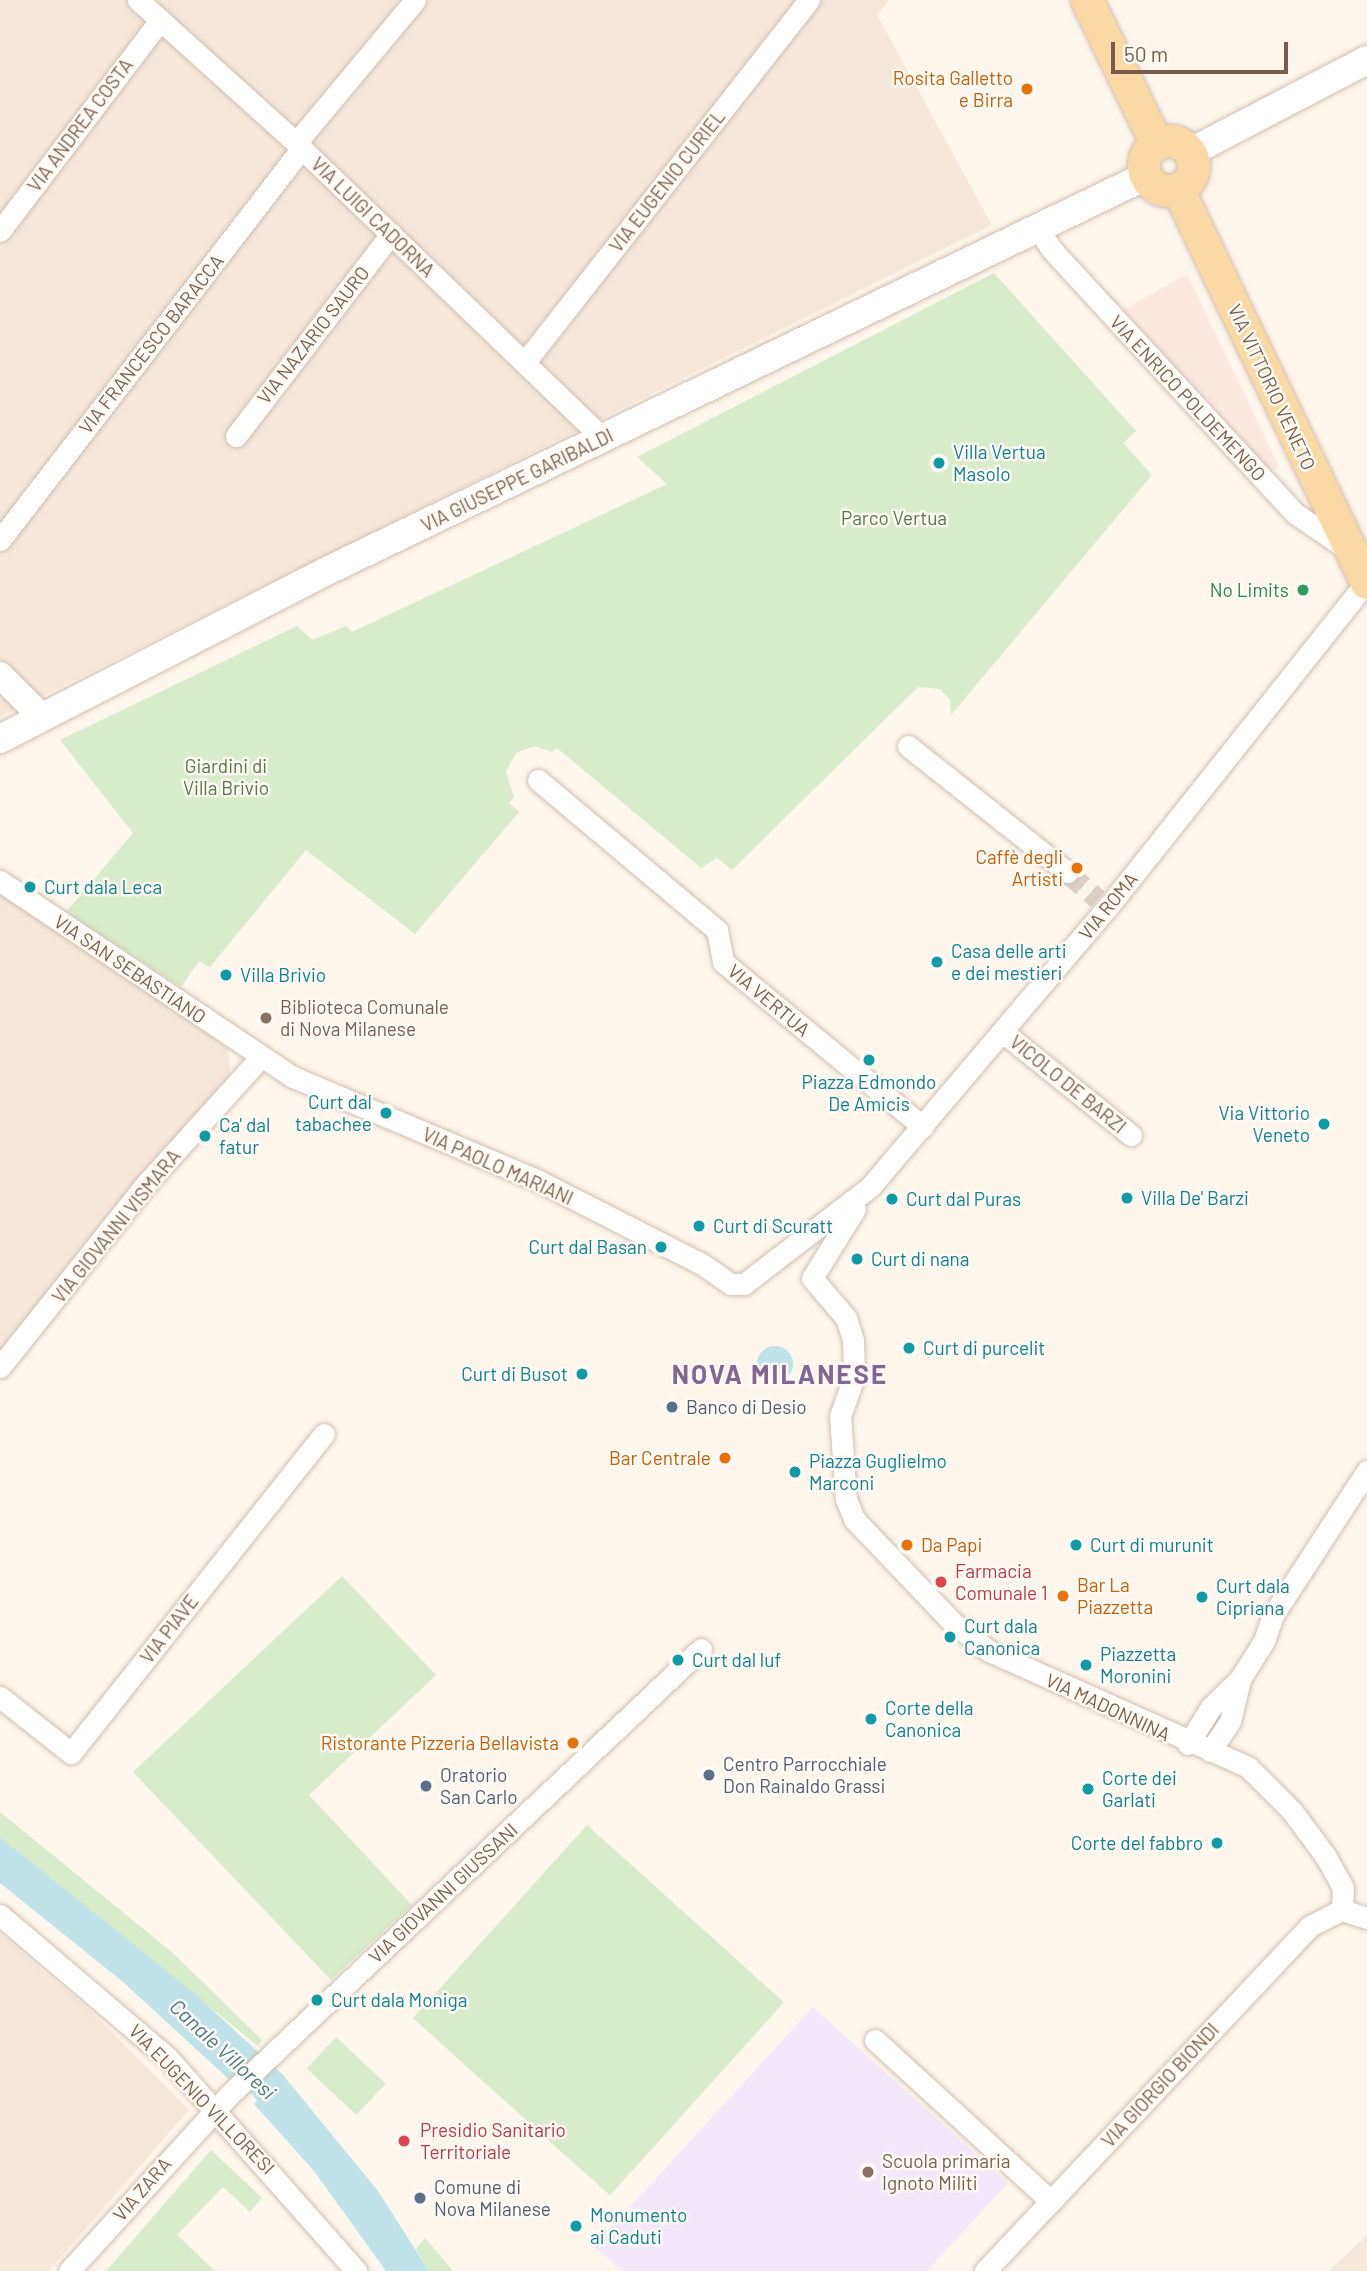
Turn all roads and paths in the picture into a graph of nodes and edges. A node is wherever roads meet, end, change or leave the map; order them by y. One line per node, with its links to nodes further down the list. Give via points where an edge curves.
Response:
1 (138, 0): 5 (street, VIA LUIGI CADORNA)
2 (415, 0): 8 (street, VIA FRANCESCO BARACCA)
3 (809, 0): 15 (street, VIA EUGENIO CURIEL)
4 (1092, 12): 7 (main road)
5 (160, 20): 8 (street, VIA LUIGI CADORNA); 13 (street, VIA ANDREA COSTA)
6 (1367, 60): 9 (main road)
7 (1157, 144): 9 (main road, via 1177,143); 10 (main road, via 1145,158)
8 (299, 146): 14 (street, VIA LUIGI CADORNA); 18 (street, VIA FRANCESCO BARACCA)
9 (1189, 153): 11 (main road, via 1192,175)
10 (1146, 176): 11 (main road, via 1159,189); 12 (main road, VIA GIUSEPPE GARIBALDI)
11 (1178, 189): 19 (main road, VIA VITTORIO VENETO)
12 (1038, 229): 17 (main road, VIA GIUSEPPE GARIBALDI); 19 (street, VIA ENRICO POLDEMENGO, via 1052,250 1296,514)
13 (0, 231)
14 (391, 234): 15 (street, VIA LUIGI CADORNA); 16 (street, VIA NAZARIO SAURO)
15 (525, 362): 17 (street, VIA LUIGI CADORNA)
16 (236, 436)
17 (603, 438): 22 (main road, VIA GIUSEPPE GARIBALDI)
18 (0, 540)
19 (1352, 552): 20 (main road, VIA VITTORIO VENETO)
20 (1367, 582): 28 (street, VIA ROMA, via 1103,904)
21 (0, 675): 22 (street)
22 (42, 717): 23 (main road, VIA GIUSEPPE GARIBALDI)
23 (0, 739)
24 (908, 746): 26 (street)
25 (538, 780): 30 (street, VIA VERTUA, via 717,930 723,962)
26 (1067, 872)
27 (0, 881): 29 (street, VIA SAN SEBASTIANO)
28 (1004, 1033): 30 (street, VIA ROMA); 31 (street, VICOLO DE BARZI)
29 (260, 1058): 33 (street, VIA PAOLO MARIANI, via 293,1077 540,1181); 34 (street, VIA GIOVANNI VISMARA, via 147,1183)
30 (923, 1127): 32 (street, VIA ROMA)
31 (1131, 1135)
32 (870, 1187): 33 (street, VIA ROMA, via 749,1282); 40 (street, VIA MADONNINA, via 812,1278 846,1318 853,1340 854,1377 840,1416 849,1511 939,1609 989,1651)
33 (732, 1284)
34 (0, 1367)
35 (324, 1434): 39 (street, VIA PIAVE, via 71,1753)
36 (1367, 1471): 38 (street, via 1273,1615 1264,1641)
37 (701, 1649): 46 (street, VIA GIOVANNI GIUSSANI)
38 (1240, 1679): 40 (street, via 1211,1707); 41 (street, via 1230,1721)
39 (0, 1697)
40 (1188, 1744): 41 (street, VIA MADONNINA)
41 (1210, 1751): 42 (street, VIA MADONNINA, via 1248,1768 1292,1811 1340,1880)
42 (1342, 1910): 44 (street); 47 (street, VIA GIORGIO BIONDI, via 1310,1926)
43 (0, 1915): 46 (street, VIA EUGENIO VILLORESI, via 97,1994)
44 (1367, 1918)
45 (875, 2040): 47 (street)
46 (215, 2109): 48 (street, VIA ZARA); 49 (street, VIA EUGENIO VILLORESI)
47 (1051, 2201): 50 (street, VIA GIORGIO BIONDI)
48 (69, 2271)
49 (356, 2271)
50 (985, 2271)

